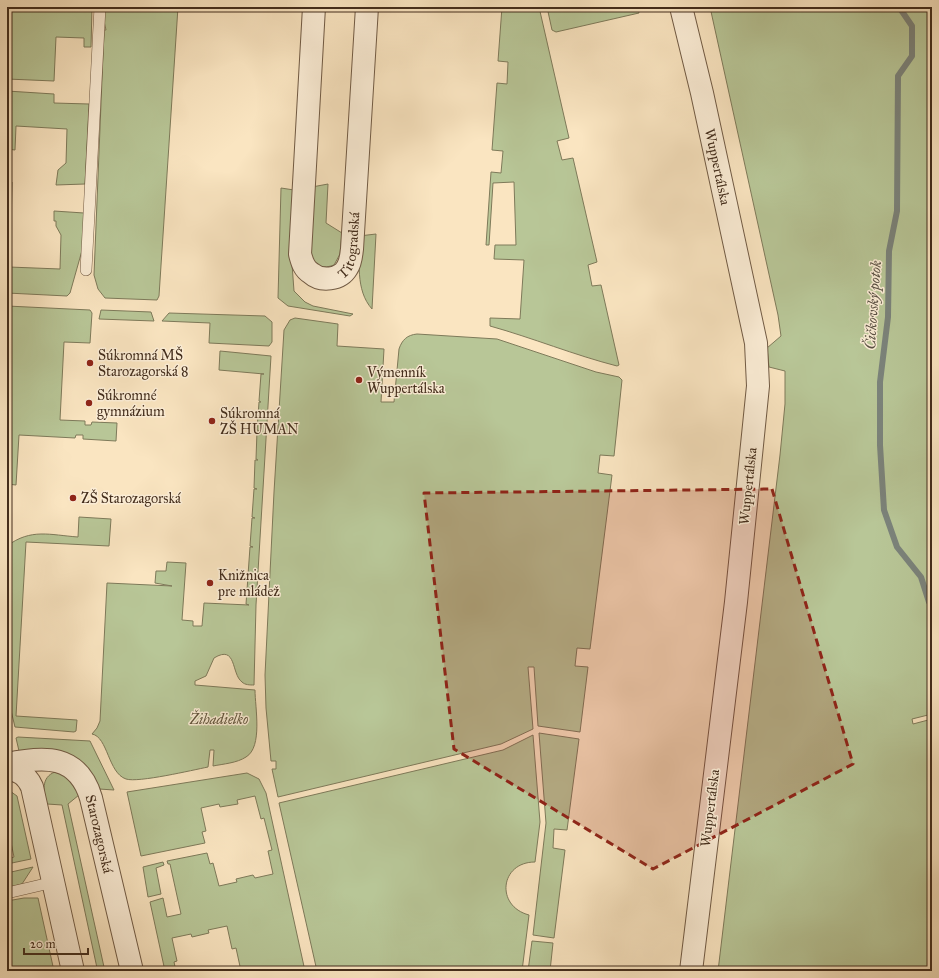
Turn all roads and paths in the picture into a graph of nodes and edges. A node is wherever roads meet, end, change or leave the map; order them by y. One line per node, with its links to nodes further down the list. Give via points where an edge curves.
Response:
1 (100, 7): 5 (lane)
2 (314, 7): 3 (street, Titogradská, via 300,254 311,274 330,279 347,269 352,249)
3 (367, 7)
4 (681, 7): 12 (street, Wuppertálska, via 702,93 759,362 736,602)
5 (86, 270)
6 (7, 764): 11 (street, Starozagorská, via 35,759 61,762 76,770 84,781 91,798)
7 (7, 769): 8 (street, via 22,773 32,787)
8 (54, 882): 9 (lane); 10 (street)
9 (7, 893)
10 (73, 971)
11 (132, 971)
12 (691, 971)

